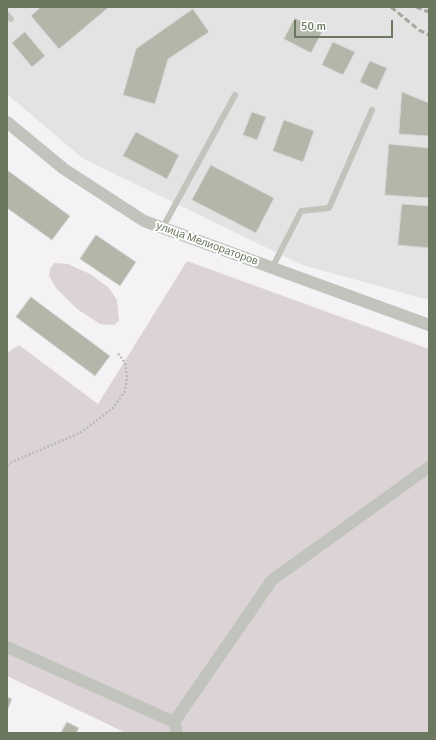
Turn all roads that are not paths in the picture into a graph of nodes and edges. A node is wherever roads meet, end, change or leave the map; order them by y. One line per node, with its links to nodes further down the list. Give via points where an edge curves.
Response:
1 (235, 95): 4 (lane)
2 (372, 110): 5 (lane, via 330,208 301,211)
3 (7, 122): 4 (street, улица Мелиораторов, via 64,169 144,221)
4 (163, 227): 5 (street, улица Мелиораторов)
5 (272, 268): 6 (street, улица Мелиораторов)
6 (429, 325)
7 (429, 468): 9 (street, via 272,580)
8 (7, 647): 9 (street)
9 (175, 727)

